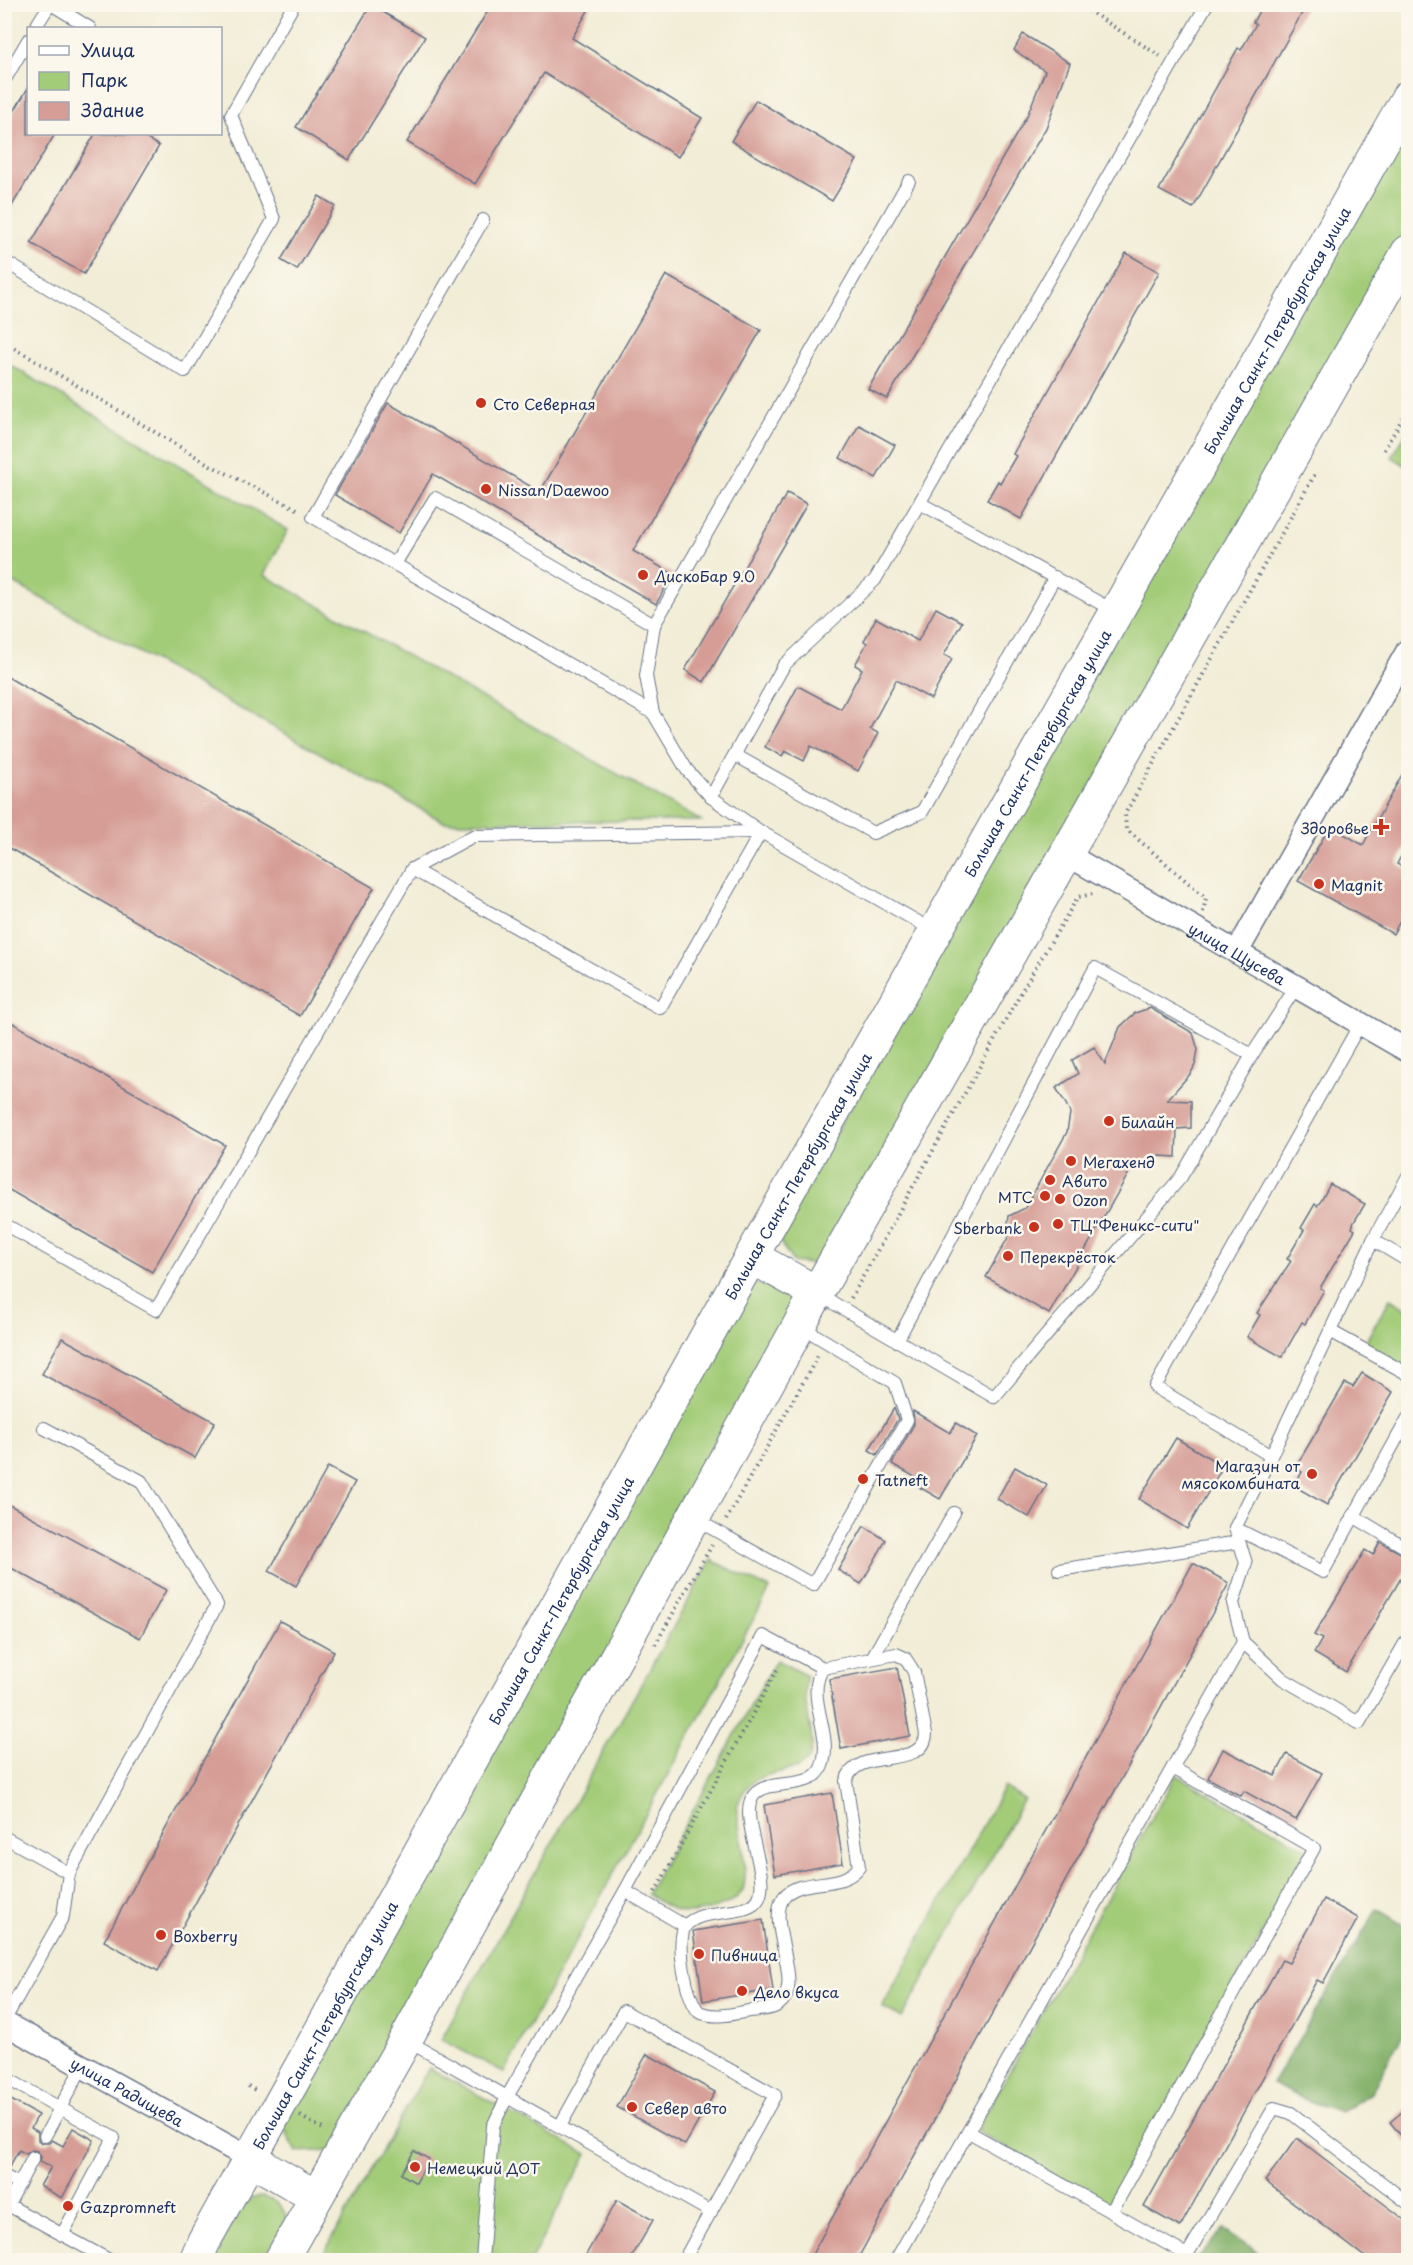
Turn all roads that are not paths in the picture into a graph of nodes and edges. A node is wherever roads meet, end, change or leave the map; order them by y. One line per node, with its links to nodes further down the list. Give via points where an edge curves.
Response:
1 (50, 4): 4 (lane); 5 (lane)
2 (294, 4): 8 (lane)
3 (1207, 4): 14 (lane)
4 (37, 27)
5 (88, 27)
6 (27, 42): 7 (lane)
7 (4, 81)
8 (226, 111): 13 (lane, via 274,219 185,371)
9 (1404, 114): 17 (main road, Большая Санкт-Петербургская улица)
10 (909, 181): 18 (lane)
11 (483, 220): 15 (lane, via 313,517)
12 (1408, 252): 24 (main road)
13 (4, 261)
14 (920, 503): 16 (lane); 21 (lane, via 875,580 784,665)
15 (395, 564): 18 (lane, via 435,498); 20 (lane)
16 (1055, 577): 17 (lane); 21 (lane, via 922,812 873,833)
17 (1116, 612): 26 (main road, Большая Санкт-Петербургская улица)
18 (654, 625): 20 (lane, via 646,676)
19 (1408, 650): 27 (street)
20 (653, 713): 22 (lane, via 687,770)
21 (735, 755): 22 (lane)
22 (711, 797): 23 (lane)
23 (761, 832): 25 (lane, via 473,836); 25 (lane, via 660,1008); 26 (lane)
24 (1066, 854): 27 (street, улица Щусева); 37 (main road)
25 (412, 869): 33 (lane, via 156,1310)
26 (935, 931): 35 (main road, Большая Санкт-Петербургская улица)
27 (1237, 952): 28 (street, улица Щусева)
28 (1296, 987): 29 (street, улица Щусева); 31 (lane)
29 (1360, 1024): 30 (street, улица Щусева); 44 (lane, via 1155,1387)
30 (1408, 1050)
31 (1252, 1055): 40 (lane, via 1180,1177 994,1397); 40 (lane, via 1095,968)
32 (1408, 1176): 34 (lane)
33 (4, 1224)
34 (1373, 1240): 36 (lane); 38 (lane)
35 (752, 1257): 37 (main road); 71 (main road, Большая Санкт-Петербургская улица)
36 (1408, 1261)
37 (817, 1293): 39 (main road); 40 (lane)
38 (1330, 1331): 41 (lane); 44 (lane)
39 (813, 1334): 47 (main road); 47 (lane, via 895,1383 907,1420 813,1585)
40 (897, 1341)
41 (1408, 1374)
42 (1408, 1418): 46 (lane)
43 (44, 1428): 58 (lane, via 141,1480 217,1605)
44 (1271, 1456): 48 (lane)
45 (954, 1512): 54 (lane)
46 (1353, 1516): 48 (lane, via 1323,1572); 50 (lane)
47 (706, 1525): 62 (main road)
48 (1234, 1528): 49 (lane)
49 (1239, 1542): 51 (lane); 53 (lane, via 1246,1563 1233,1604)
50 (1408, 1549)
51 (1059, 1570)
52 (1408, 1638): 53 (lane, via 1359,1723 1283,1679)
53 (1243, 1642): 56 (lane)
54 (872, 1658): 55 (lane); 60 (lane, via 896,1654 909,1662 925,1742 914,1753 859,1764 848,1774 859,1867 848,1878 794,1889 782,1900 779,1916 789,1986 783,1999 776,2006 760,2010 717,2016 699,2012 688,1994 681,1943)
55 (823, 1668): 59 (lane, via 763,1636); 60 (lane, via 815,1685 825,1748 821,1769 805,1780 762,1789 750,1802 760,1895 746,1908 697,1916)
56 (1173, 1768): 68 (lane); 77 (lane, via 1314,1848)
57 (4, 1837): 58 (lane)
58 (69, 1873): 61 (lane, via 63,1916)
59 (625, 1891): 60 (lane); 65 (lane)
60 (685, 1926)
61 (4, 2022): 63 (street, улица Радищева)
62 (406, 2039): 65 (lane); 74 (main road)
63 (82, 2067): 66 (lane); 71 (street, улица Радищева)
64 (4, 2077): 66 (lane)
65 (507, 2097): 67 (lane); 82 (lane, via 493,2126)
66 (60, 2108): 69 (lane); 78 (lane, via 114,2138)
67 (560, 2126): 76 (lane); 76 (lane, via 624,2012 776,2095)
68 (969, 2132): 77 (lane); 84 (lane)
69 (45, 2136)
70 (33, 2158): 73 (lane)
71 (251, 2159): 74 (main road); 80 (main road, Большая Санкт-Петербургская улица)
72 (4, 2176): 73 (lane)
73 (19, 2184): 78 (lane, via 8,2205)
74 (316, 2197): 81 (main road)
75 (1408, 2203): 77 (lane, via 1292,2113 1274,2108 1187,2255)
76 (711, 2212): 83 (lane)
77 (1111, 2212)
78 (62, 2235): 79 (lane)
79 (109, 2260)
80 (196, 2260)
81 (281, 2260)
82 (482, 2260)
83 (684, 2260)
84 (896, 2260)

